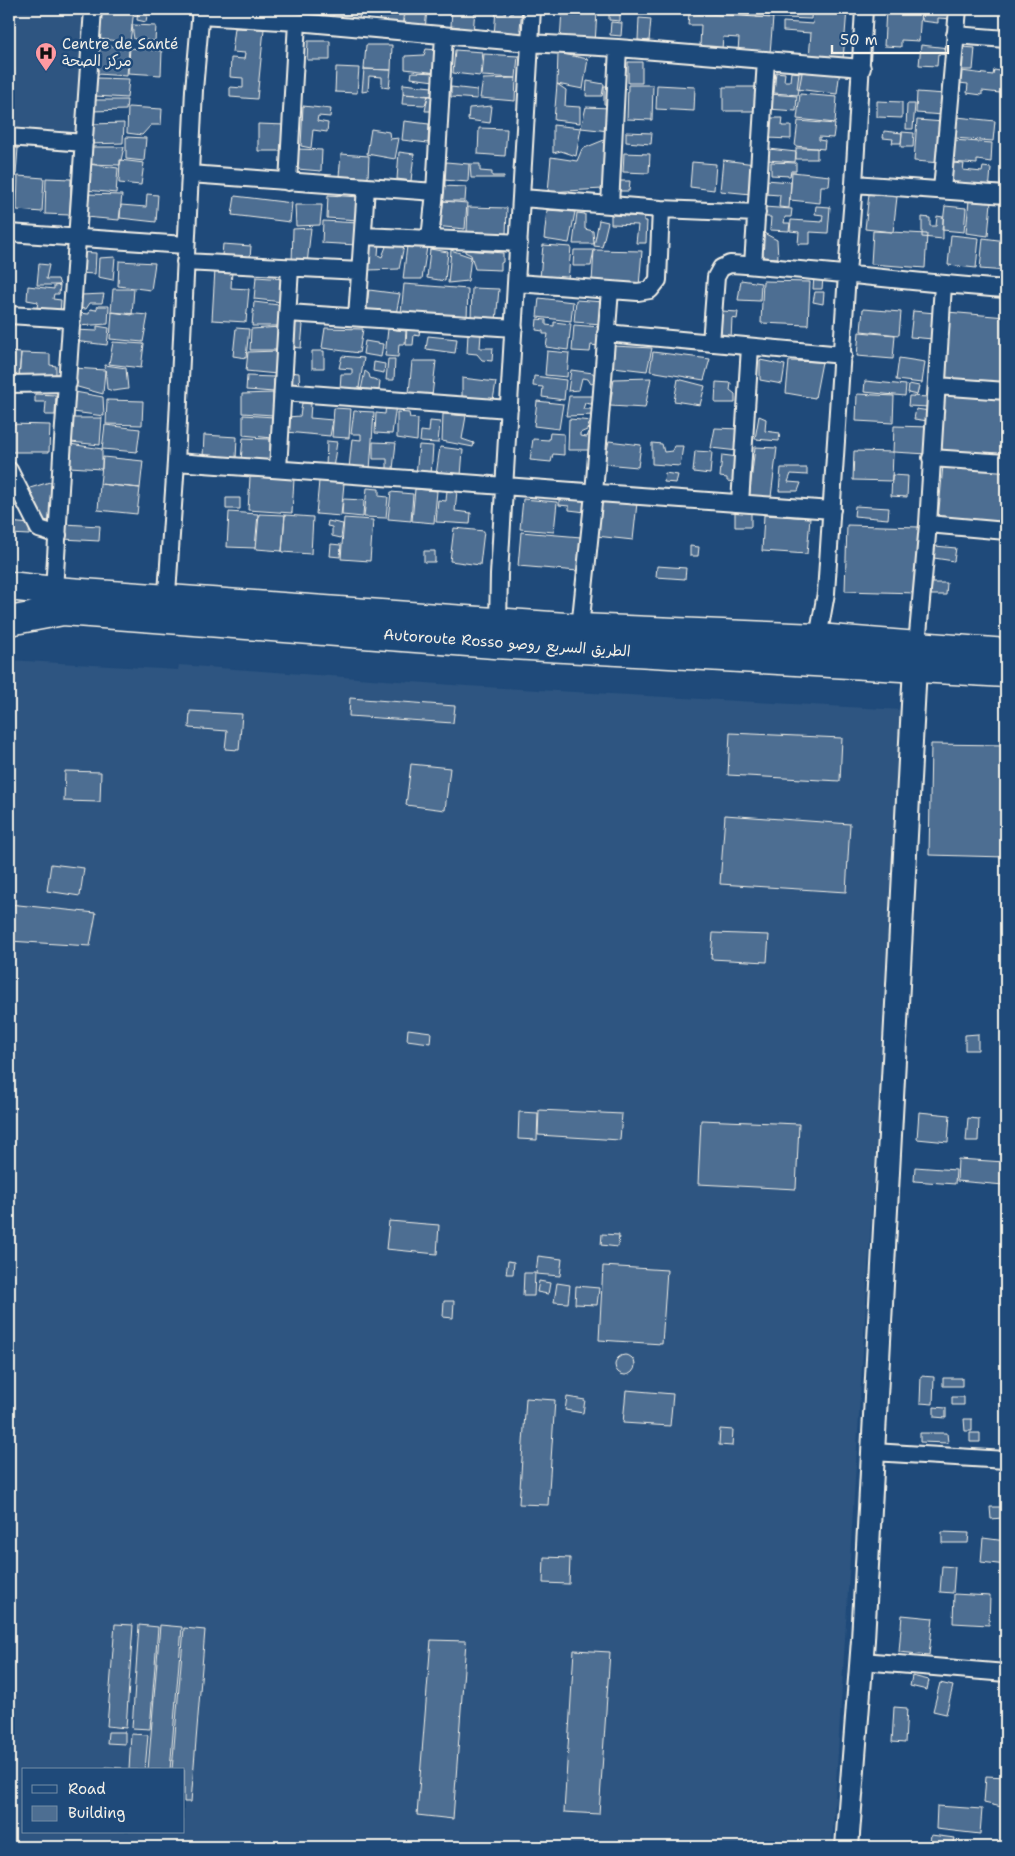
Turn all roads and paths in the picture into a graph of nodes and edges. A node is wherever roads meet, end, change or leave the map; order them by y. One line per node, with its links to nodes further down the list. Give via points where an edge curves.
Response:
1 (93, 9): 15 (street)
2 (532, 9): 10 (street)
3 (864, 9): 13 (street)
4 (958, 9): 7 (street)
5 (201, 12): 6 (street); 16 (street)
6 (297, 22): 8 (street); 17 (street)
7 (955, 34): 9 (street); 20 (street)
8 (444, 35): 10 (street); 21 (street)
9 (1006, 39)
10 (529, 43): 11 (street); 23 (street)
11 (618, 48): 12 (street); 24 (street)
12 (766, 60): 13 (street); 26 (street)
13 (862, 68): 18 (street)
14 (9, 137): 15 (street)
15 (84, 143): 29 (street)
16 (190, 174): 17 (street); 32 (street)
17 (288, 182): 19 (street)
18 (854, 184): 20 (street); 37 (street)
19 (366, 187): 21 (street); 28 (street)
20 (942, 190): 22 (street)
21 (435, 192): 30 (street)
22 (1006, 195)
23 (522, 198): 24 (street); 31 (street)
24 (610, 205): 25 (street)
25 (661, 209): 26 (street); 41 (street, via 658,280 650,290)
26 (757, 214): 34 (street)
27 (9, 233): 29 (street)
28 (363, 236): 30 (street); 36 (street)
29 (78, 238): 32 (street); 45 (street)
30 (430, 239): 31 (street)
31 (519, 243): 38 (street)
32 (185, 245): 33 (street)
33 (185, 262): 35 (street); 58 (street)
34 (753, 265): 37 (street); 48 (street, via 730,264 721,268 716,277)
35 (290, 268): 36 (street); 42 (street)
36 (360, 271): 44 (street)
37 (847, 274): 39 (street); 50 (street)
38 (517, 283): 41 (street); 46 (street)
39 (943, 285): 40 (street); 53 (street)
40 (1006, 289)
41 (610, 290): 47 (street)
42 (288, 313): 44 (street); 55 (street)
43 (9, 315): 45 (street)
44 (357, 317): 46 (street)
45 (72, 319): 51 (street)
46 (514, 328): 56 (street)
47 (606, 333): 48 (street); 63 (street)
48 (711, 343): 49 (street)
49 (750, 347): 50 (street); 64 (street)
50 (843, 356): 65 (street)
51 (68, 383): 52 (street); 68 (street)
52 (9, 384)
53 (937, 386): 54 (street); 57 (street)
54 (1006, 391)
55 (283, 392): 56 (street); 60 (street)
56 (509, 409): 62 (street)
57 (931, 458): 59 (street); 66 (street)
58 (176, 462): 60 (street); 71 (street)
59 (1006, 463)
60 (278, 469): 62 (street)
61 (9, 470): 68 (street, via 39,530)
62 (504, 486): 63 (street); 73 (street)
63 (594, 493): 64 (street); 74 (street)
64 (740, 503): 65 (street)
65 (832, 510): 75 (street, via 826,593)
66 (928, 524): 67 (street); 77 (street)
67 (1006, 531)
68 (58, 535): 70 (street)
69 (9, 586): 70 (highway, Autoroute Rosso الطريق السريع روصو)
70 (54, 591): 71 (highway, Autoroute Rosso الطريق السريع روصو)
71 (166, 608): 72 (highway, Autoroute Rosso الطريق السريع روصو, via 63,611); 73 (highway, Autoroute Rosso الطريق السريع روصو); 77 (highway, Autoroute Rosso الطريق السريع روصو, via 494,644)
72 (9, 622)
73 (498, 622): 74 (highway, Autoroute Rosso الطريق السريع روصو)
74 (580, 628): 75 (highway, Autoroute Rosso الطريق السريع روصو)
75 (818, 638): 77 (highway, Autoroute Rosso الطريق السريع روصو)
76 (1006, 653): 77 (highway, Autoroute Rosso الطريق السريع روصو)
77 (916, 656): 78 (highway, Autoroute Rosso الطريق السريع روصو); 79 (street)
78 (1006, 673)
79 (873, 1452): 80 (street); 81 (street)
80 (1006, 1460)
81 (862, 1661): 82 (street); 83 (street)
82 (1006, 1672)
83 (847, 1847)

